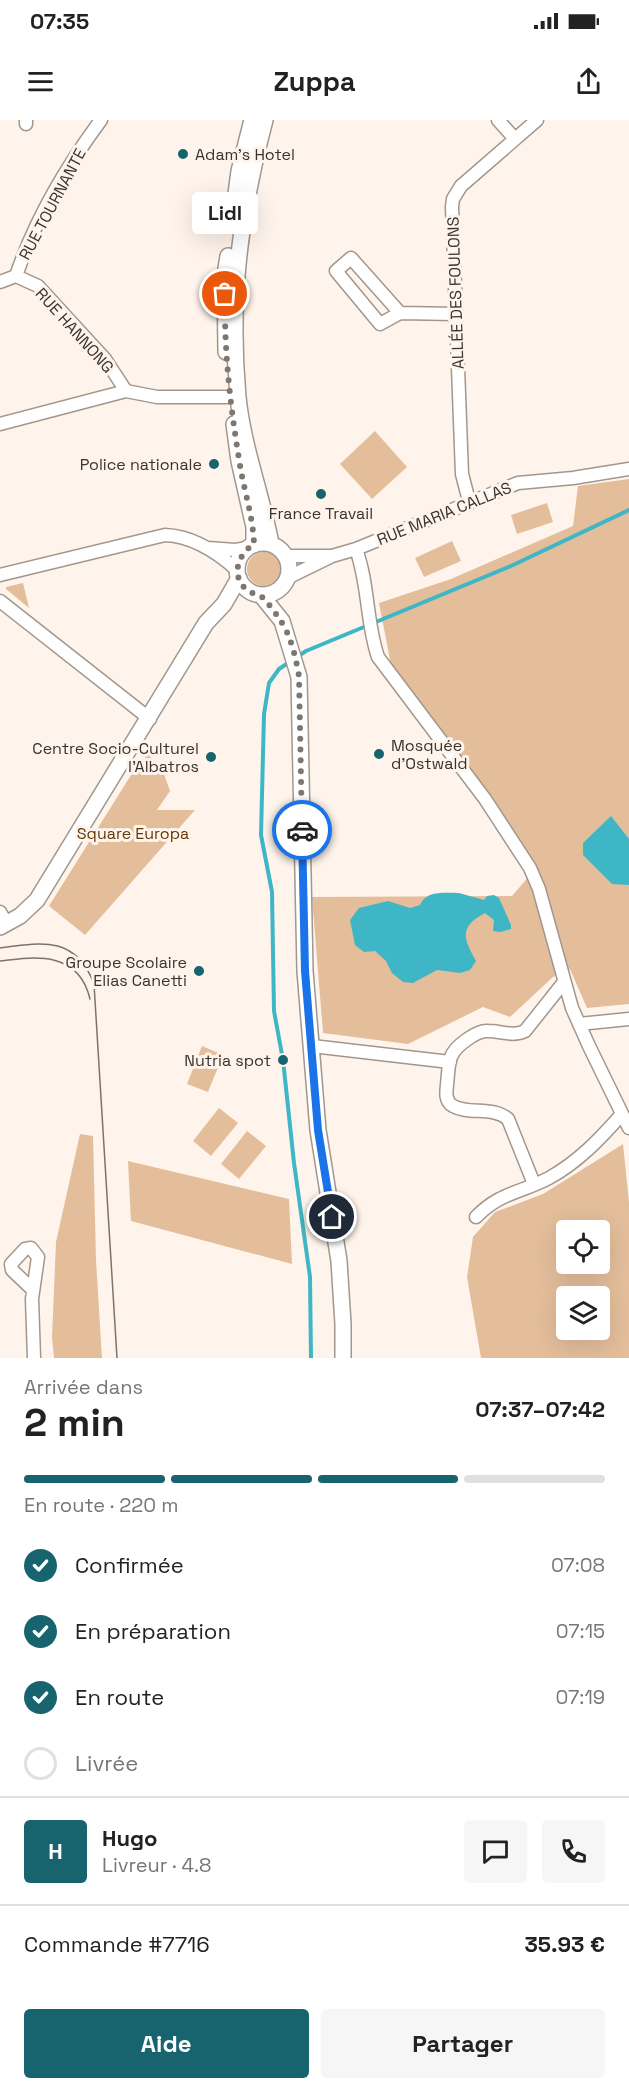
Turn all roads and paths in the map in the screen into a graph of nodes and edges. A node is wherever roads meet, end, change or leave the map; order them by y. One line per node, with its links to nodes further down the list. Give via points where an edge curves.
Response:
1 (101, 120): 7 (street, RUE TOURNANTE, via 73,157 26,247)
2 (252, 120): 12 (street, via 239,171 225,275 224,331)
3 (265, 120): 12 (street, via 244,208 236,275)
4 (498, 120): 6 (street)
5 (537, 120): 6 (street, ALLÉE DES FOULONS)
6 (515, 139): 10 (street, ALLÉE DES FOULONS, via 461,186 453,199)
7 (16, 276): 8 (street, RUE TOURNANTE); 11 (street, RUE HANNONG, via 38,285 105,359)
8 (0, 282)
9 (400, 314): 9 (street, via 351,258 336,271 380,324); 10 (street)
10 (455, 314): 15 (street, ALLÉE DES FOULONS, via 462,474)
11 (126, 391): 12 (street, via 158,397); 13 (street)
12 (234, 397): 16 (street); 17 (street, via 239,462 254,527)
13 (0, 424)
14 (629, 469): 15 (street, RUE MARIA CALLAS, via 518,483)
15 (469, 501): 19 (street, RUE MARIA CALLAS)
16 (271, 544): 17 (street); 20 (street)
17 (251, 546): 18 (street, via 235,550); 22 (street, via 242,554)
18 (207, 548): 22 (street); 23 (street, via 165,535)
19 (356, 549): 21 (street, RUE MARIA CALLAS); 31 (street, via 381,664 485,799 531,868)
20 (286, 556): 21 (street, RUE MARIA CALLAS); 24 (street, via 290,570)
21 (333, 556): 24 (street, RUE MARIA CALLAS)
22 (238, 574): 25 (street, via 242,584); 27 (street)
23 (0, 575)
24 (286, 582): 25 (street, via 270,595); 28 (street)
25 (257, 594): 27 (street); 28 (street)
26 (0, 601): 29 (street)
27 (224, 604): 29 (street, via 206,623)
28 (282, 621): 34 (street, via 299,676 305,971)
29 (150, 719): 30 (street, via 37,900 20,916)
30 (2, 921)
31 (564, 982): 33 (street); 35 (street, via 525,1031 480,1032 454,1052)
32 (629, 1019): 33 (street)
33 (579, 1024): 36 (street)
34 (312, 1046): 35 (street); 42 (street, via 318,1130 339,1261)
35 (450, 1062): 38 (street, via 448,1101 456,1107 498,1113 508,1119)
36 (622, 1114): 37 (street); 38 (street, via 567,1168)
37 (629, 1128)
38 (534, 1184): 39 (street, via 498,1198)
39 (476, 1217)
40 (33, 1290): 41 (street)
41 (34, 1358)
42 (343, 1358)

